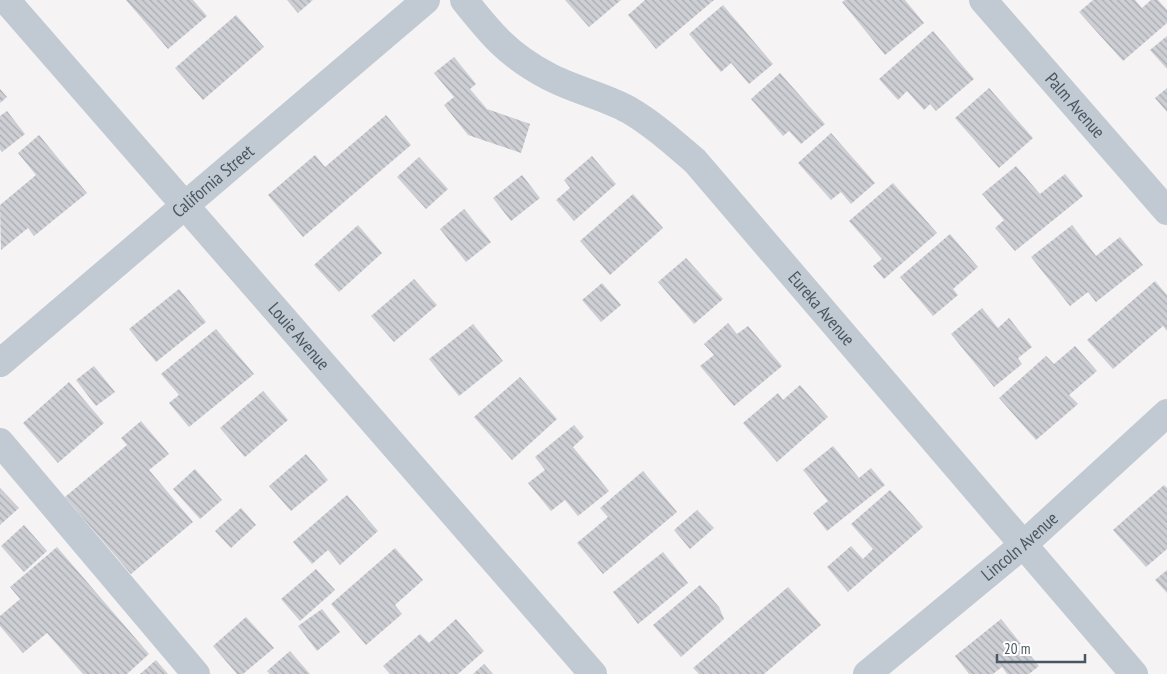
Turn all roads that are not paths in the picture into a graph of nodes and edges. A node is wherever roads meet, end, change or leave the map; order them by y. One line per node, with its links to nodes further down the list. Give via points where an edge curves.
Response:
1 (6, 0): 5 (street, Louie Avenue)
2 (426, 0): 5 (street, California Street)
3 (464, 0): 10 (street, Eureka Avenue, via 511,54 549,76 627,109 647,121 695,161)
4 (984, 0): 6 (street, Palm Avenue)
5 (184, 206): 7 (street, California Street); 12 (street, Louie Avenue)
6 (1167, 210)
7 (0, 364)
8 (1167, 413): 10 (street, Lincoln Avenue)
9 (0, 442): 11 (street)
10 (1023, 545): 13 (street, Lincoln Avenue); 14 (street, Eureka Avenue)
11 (196, 674)
12 (593, 674)
13 (867, 674)
14 (1134, 674)

